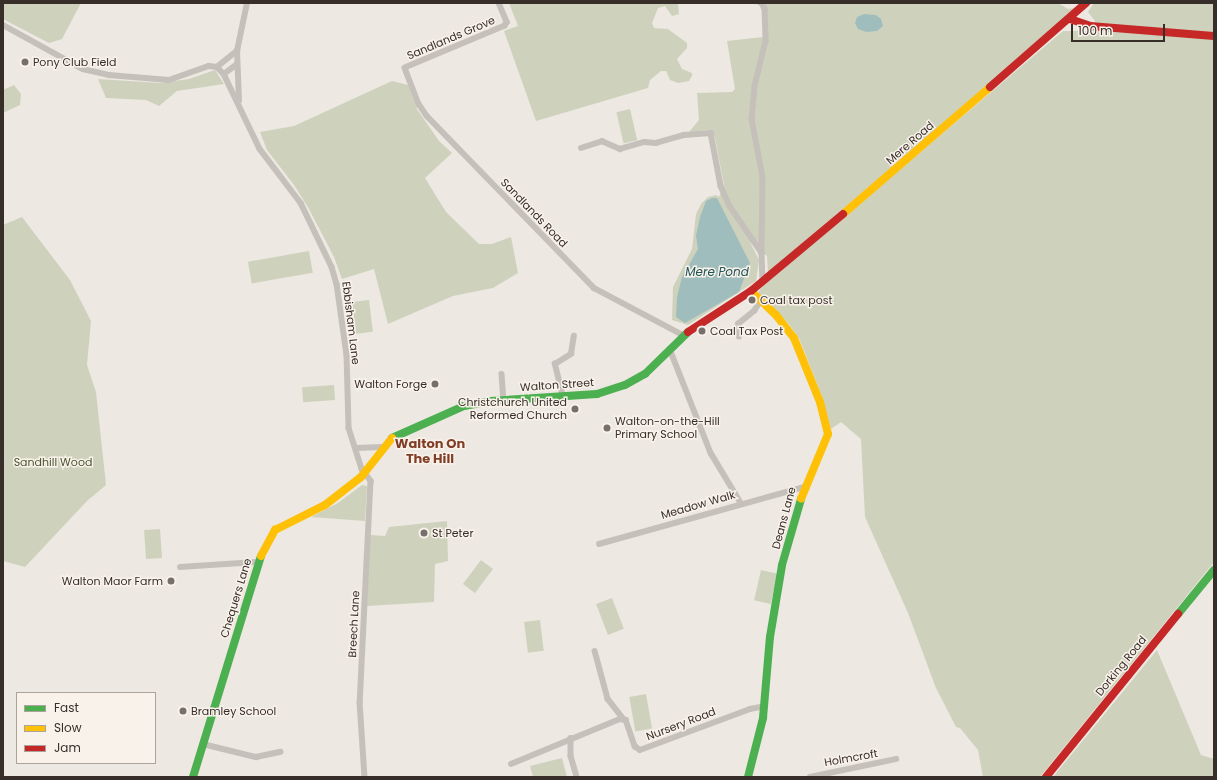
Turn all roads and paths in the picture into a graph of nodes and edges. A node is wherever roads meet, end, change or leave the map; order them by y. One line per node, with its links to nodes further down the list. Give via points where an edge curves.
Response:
1 (247, 3): 8 (street, Ebbisham Lane)
2 (499, 3): 11 (street, Sandlands Grove, via 507,22 505,26)
3 (762, 3): 15 (street, via 765,9 766,41 755,86 752,119 763,178)
4 (1086, 3): 5 (main road, Mere Road)
5 (1070, 19): 7 (main road, via 1090,26); 16 (main road, Mere Road)
6 (3, 25): 10 (street, via 83,69 109,75 169,80 209,66)
7 (1214, 36)
8 (237, 51): 9 (street, Ebbisham Lane); 10 (street)
9 (236, 65): 12 (street); 13 (street, Ebbisham Lane)
10 (217, 67): 12 (street, Ebbisham Lane)
11 (406, 68): 19 (street, Sandlands Road, via 419,104 427,116 586,280 604,294)
12 (224, 74): 13 (street, Ebbisham Lane)
13 (239, 106): 27 (street, Ebbisham Lane, via 260,150 301,203 332,267 337,284 347,355 349,428)
14 (581, 148): 15 (street, via 602,141 620,148 644,142 656,143 677,137 711,134 724,192 742,225)
15 (762, 253): 16 (street)
16 (763, 282): 17 (main road, Walton Street)
17 (750, 291): 18 (main road, Deans Lane); 19 (main road, Walton Street)
18 (760, 302): 21 (street, via 754,312 738,324); 29 (main road, Deans Lane, via 776,315 794,338 827,428 825,444)
19 (683, 335): 22 (main road, Walton Street)
20 (574, 336): 24 (street, via 571,354 555,364)
21 (740, 337)
22 (670, 349): 24 (main road, Walton Street, via 645,374 625,385 585,396); 30 (street, via 710,453)
23 (502, 374): 25 (street)
24 (562, 397): 25 (main road, Walton Street)
25 (504, 400): 26 (main road, Walton Street, via 464,406 391,439)
26 (383, 446): 27 (street); 28 (main road, Walton Street)
27 (356, 448): 28 (street, Ebbisham Lane)
28 (365, 473): 32 (main road, Chequers Lane, via 325,505 275,530); 44 (street, Breech Lane, via 371,481 360,702)
29 (804, 487): 30 (street, Meadow Walk); 36 (main road, Deans Lane, via 780,578 770,637)
30 (741, 504): 31 (street, Meadow Walk)
31 (599, 544)
32 (258, 562): 33 (street); 39 (main road, Chequers Lane, via 250,598)
33 (180, 567)
34 (1214, 570): 48 (main road, Dorking Road)
35 (595, 651): 37 (street, Nursery Road, via 608,699)
36 (765, 706): 37 (street, Nursery Road, via 750,709 640,750 634,746); 46 (main road, Deans Lane)
37 (623, 718): 38 (street)
38 (571, 738): 42 (street); 45 (street, via 571,756)
39 (203, 744): 40 (street, via 256,757); 43 (main road, Chequers Lane)
40 (280, 752)
41 (896, 759): 47 (street, Holmcroft)
42 (510, 764)
43 (193, 777)
44 (365, 777)
45 (577, 777)
46 (748, 777)
47 (810, 777)
48 (1046, 777)

